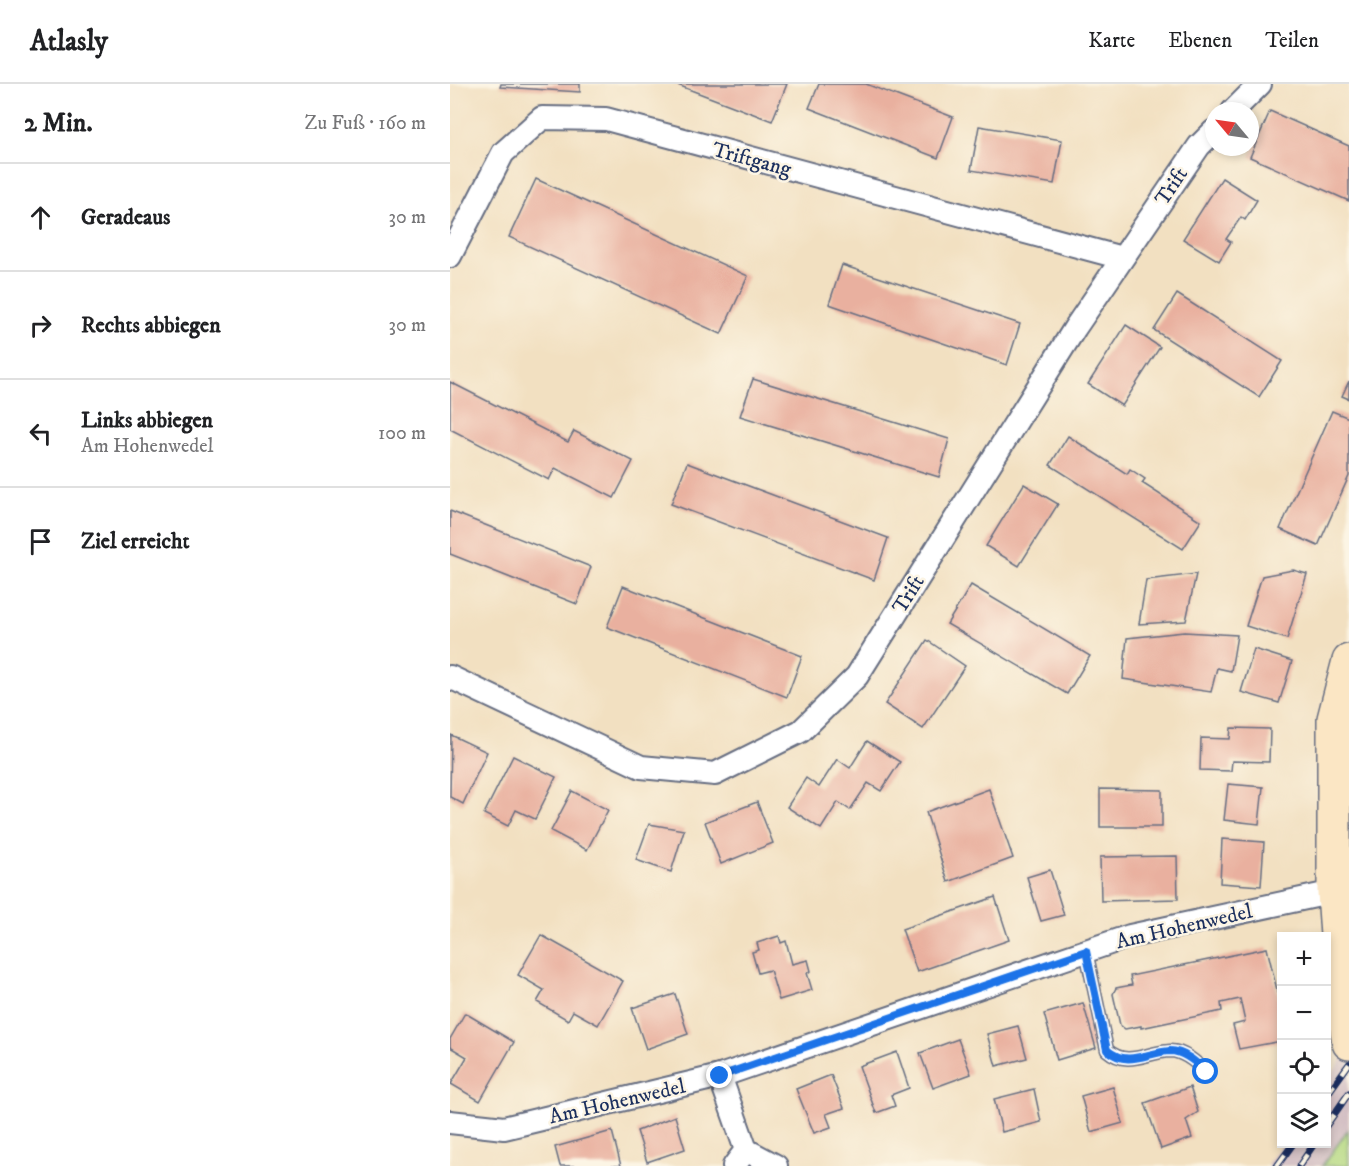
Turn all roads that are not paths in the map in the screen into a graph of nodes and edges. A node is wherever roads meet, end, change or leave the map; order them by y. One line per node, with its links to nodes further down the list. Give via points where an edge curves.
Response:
1 (1260, 84): 2 (street)
2 (1242, 102)
3 (1205, 140): 5 (street, Trift)
4 (450, 256): 5 (street, Triftgang, via 503,153 543,118 606,119)
5 (1122, 258): 7 (street, Trift, via 857,676 801,731 715,774 640,767)
6 (1349, 661): 8 (main road, via 1334,719)
7 (450, 677)
8 (1334, 892): 9 (street, Am Hohenwedel, via 1130,936); 10 (main road)
9 (1086, 951): 11 (lane, via 1107,1050 1125,1060 1171,1051 1186,1056); 12 (street, Am Hohenwedel)
10 (1347, 1033)
11 (1206, 1072)
12 (720, 1076): 13 (street, Am Hohenwedel, via 504,1128); 14 (street)
13 (450, 1122)
14 (740, 1158): 15 (street)
15 (776, 1166)

